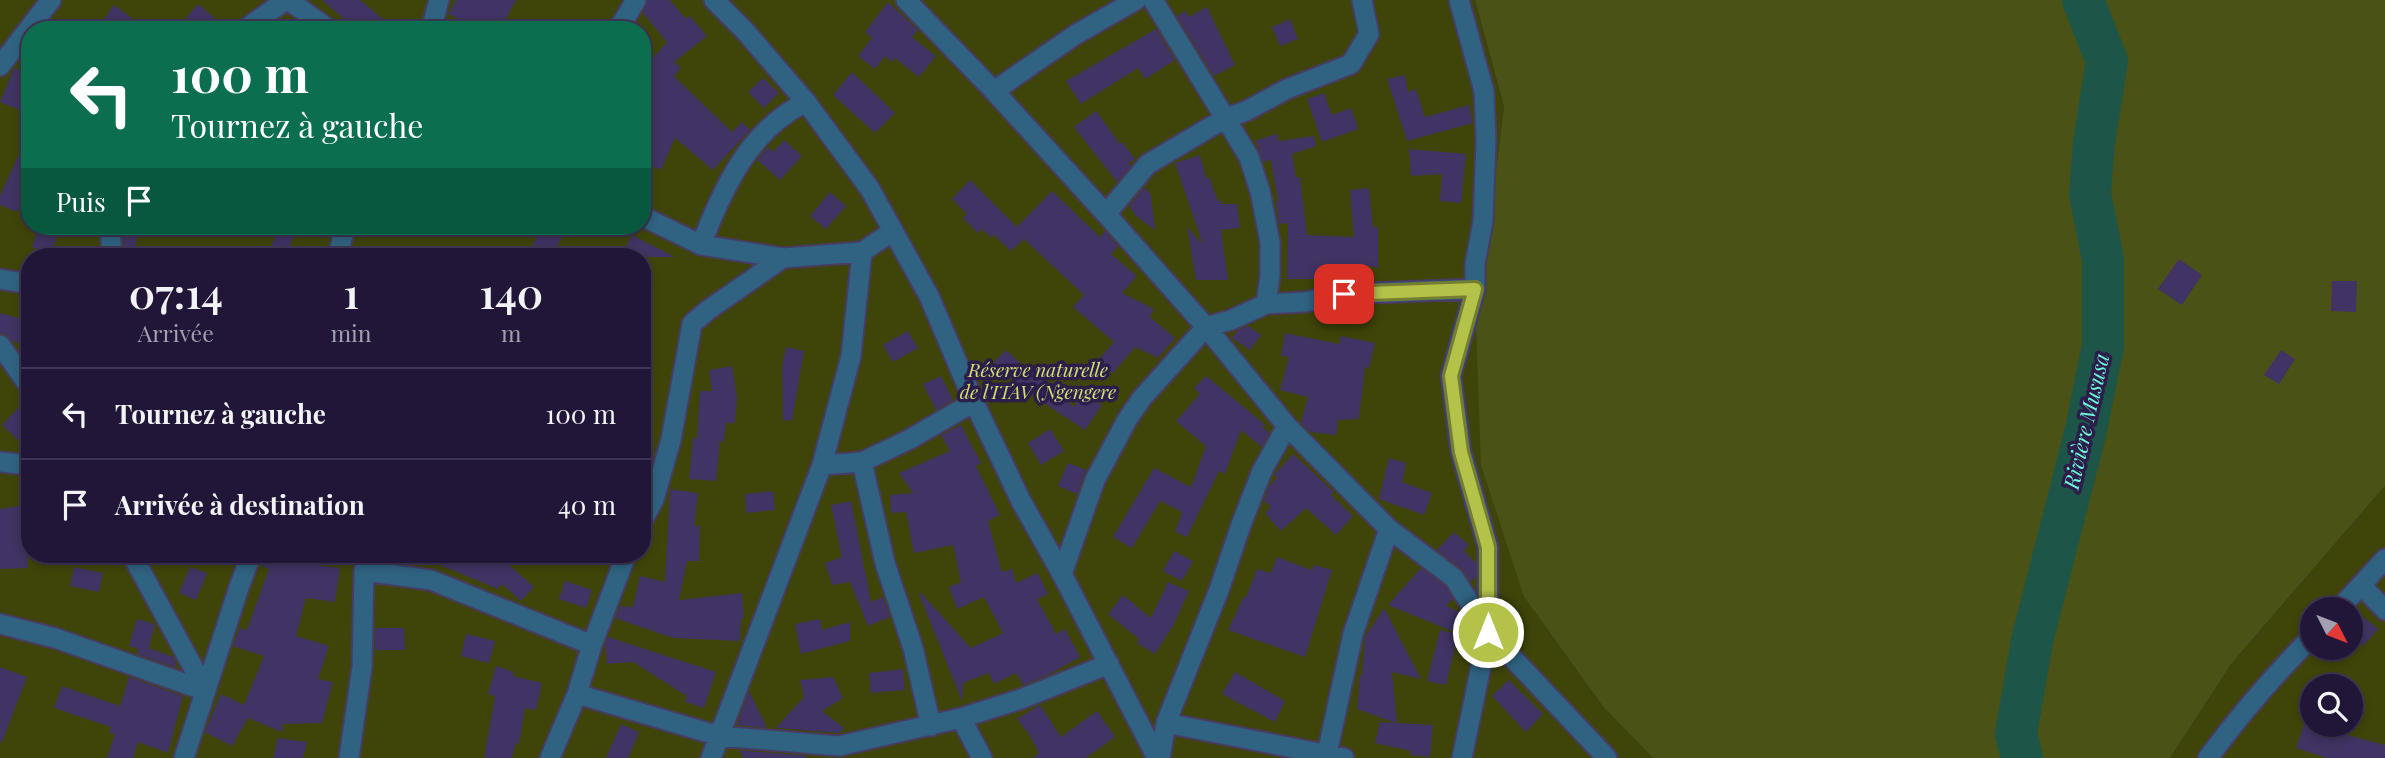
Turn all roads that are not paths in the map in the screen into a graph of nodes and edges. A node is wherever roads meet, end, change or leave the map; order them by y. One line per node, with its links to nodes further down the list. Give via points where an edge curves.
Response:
1 (51, 0): 11 (street)
2 (287, 0): 12 (street); 13 (street)
3 (439, 0): 14 (street)
4 (636, 0): 15 (street)
5 (714, 0): 19 (street)
6 (906, 0): 18 (street)
7 (1136, 0): 18 (street, via 1074,35)
8 (1153, 0): 20 (street)
9 (1363, 0): 20 (street, via 1369,34 1350,64)
10 (1459, 0): 29 (street, via 1485,91 1483,221)
11 (35, 21)
12 (257, 21)
13 (317, 21)
14 (433, 21)
15 (623, 21)
16 (21, 38): 17 (street)
17 (0, 65)
18 (994, 91): 21 (street)
19 (806, 102): 23 (street, via 870,189); 24 (street, via 787,111 752,145 720,195)
20 (1224, 119): 21 (street, via 1148,164); 30 (street, via 1249,156 1260,191 1270,242)
21 (1105, 214): 31 (street)
22 (651, 220): 24 (street)
23 (893, 231): 25 (street); 34 (street, via 929,296)
24 (701, 245): 26 (street)
25 (862, 252): 26 (street); 39 (street, via 851,356)
26 (783, 258): 40 (street, via 692,324 671,440)
27 (0, 279): 28 (street)
28 (21, 282)
29 (1475, 289): 30 (street, via 1344,294); 52 (street, via 1451,376 1461,452 1488,547)
30 (1266, 304): 31 (street)
31 (1206, 327): 35 (street); 47 (street, via 1127,420 1095,480)
32 (0, 345): 33 (street)
33 (21, 374)
34 (974, 402): 37 (street); 47 (street)
35 (1287, 426): 41 (street); 59 (street, via 1262,471)
36 (0, 462): 38 (street)
37 (862, 462): 39 (street); 60 (street)
38 (21, 464)
39 (822, 465): 61 (street)
40 (651, 490)
41 (1389, 529): 52 (street, via 1454,578); 62 (street, via 1353,634)
42 (2385, 559): 48 (street)
43 (136, 563): 56 (street)
44 (248, 563): 56 (street)
45 (367, 563): 53 (street, via 431,580); 64 (street, via 362,667)
46 (623, 563): 53 (street)
47 (1062, 574): 55 (street)
48 (2362, 586): 49 (street); 50 (street)
49 (2351, 597)
50 (2385, 610)
51 (0, 624): 56 (street, via 55,638)
52 (1488, 632): 69 (street); 70 (street)
53 (592, 645): 57 (street)
54 (2300, 649): 71 (street)
55 (1109, 664): 58 (street); 68 (street)
56 (206, 691): 63 (street)
57 (577, 694): 61 (street); 65 (street)
58 (961, 718): 60 (street); 67 (street)
59 (1166, 723): 62 (street); 68 (street)
60 (931, 726): 61 (street, via 839,746)
61 (719, 736): 66 (street)
62 (1332, 756)
63 (184, 758)
64 (349, 758)
65 (550, 758)
66 (711, 758)
67 (982, 758)
68 (1158, 758)
69 (1462, 758)
70 (1607, 758)
71 (2208, 758)

